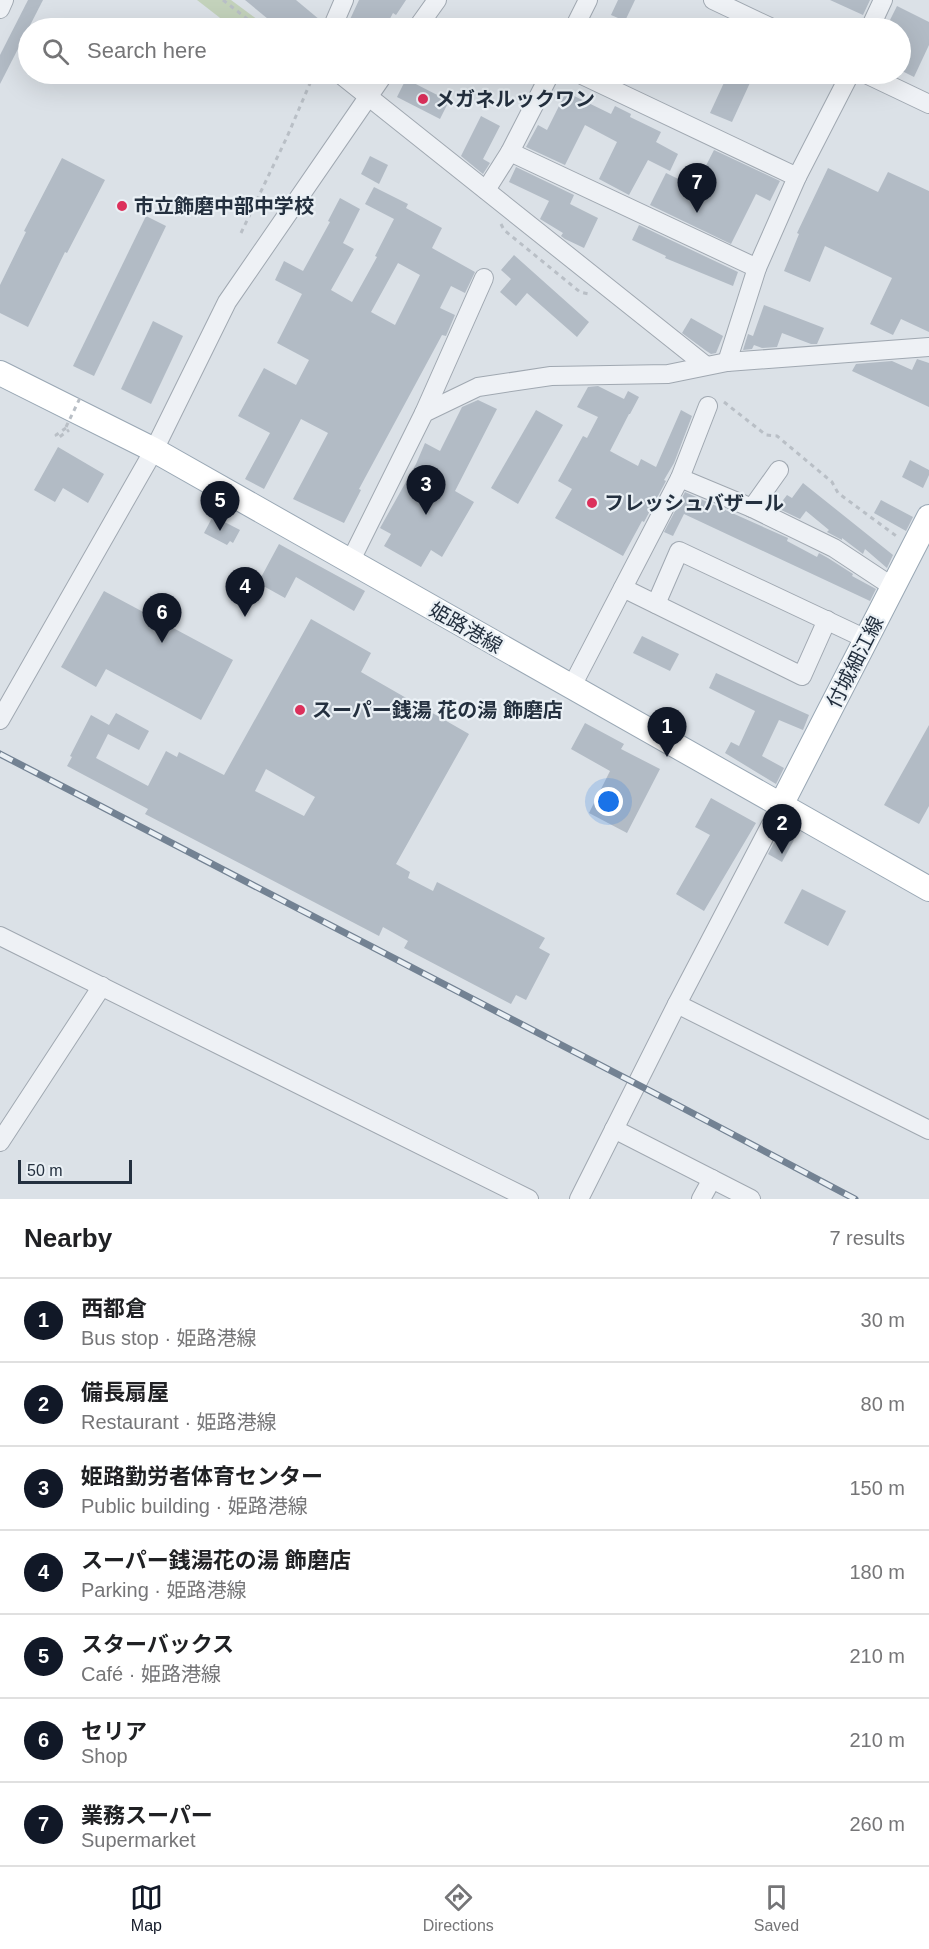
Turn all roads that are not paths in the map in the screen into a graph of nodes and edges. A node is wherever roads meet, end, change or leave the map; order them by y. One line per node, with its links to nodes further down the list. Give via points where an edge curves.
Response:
1 (4, 0): 7 (street)
2 (344, 0): 8 (street)
3 (437, 0): 9 (street)
4 (588, 0): 10 (street)
5 (713, 0): 11 (street)
6 (883, 0): 12 (street)
7 (0, 9)
8 (336, 18)
9 (424, 18)
10 (579, 18)
11 (751, 18)
12 (875, 18)
13 (353, 84): 19 (street)
14 (377, 84): 19 (street)
15 (545, 84): 21 (street)
16 (601, 84): 22 (street)
17 (845, 84): 22 (street)
18 (887, 84): 20 (street)
19 (368, 96): 23 (street); 32 (street, via 227,302)
20 (929, 104)
21 (510, 152): 23 (street); 24 (street)
22 (797, 177): 24 (street)
23 (486, 190): 28 (street)
24 (757, 268): 27 (street)
25 (484, 278): 31 (street)
26 (929, 347): 27 (street)
27 (727, 362): 28 (street)
28 (705, 365): 31 (street, via 668,374 551,376 478,387)
29 (0, 373): 32 (main road, 姫路港線)
30 (715, 404): 34 (street)
31 (424, 413): 37 (street)
32 (154, 450): 37 (main road, 姫路港線); 44 (street)
33 (779, 470): 35 (street)
34 (680, 478): 35 (street); 39 (street)
35 (752, 508): 38 (street, via 834,548)
36 (928, 521): 38 (main road, 付城細江線)
37 (350, 562): 43 (main road, 姫路港線)
38 (893, 587): 42 (main road, 付城細江線)
39 (623, 588): 40 (street); 43 (street)
40 (656, 604): 41 (street, via 679,550); 41 (street, via 802,676)
41 (827, 620): 42 (street)
42 (866, 639): 45 (main road, 付城細江線)
43 (571, 688): 45 (main road, 姫路港線)
44 (0, 720)
45 (780, 807): 46 (main road, 姫路港線); 49 (street)
46 (929, 890)
47 (0, 936): 48 (street)
48 (102, 986): 52 (street); 54 (street)
49 (677, 1004): 50 (street); 51 (street)
50 (614, 1130): 53 (street); 55 (street)
51 (929, 1130)
52 (0, 1142)
53 (712, 1179): 56 (street); 57 (street)
54 (529, 1199)
55 (579, 1199)
56 (700, 1199)
57 (751, 1199)

